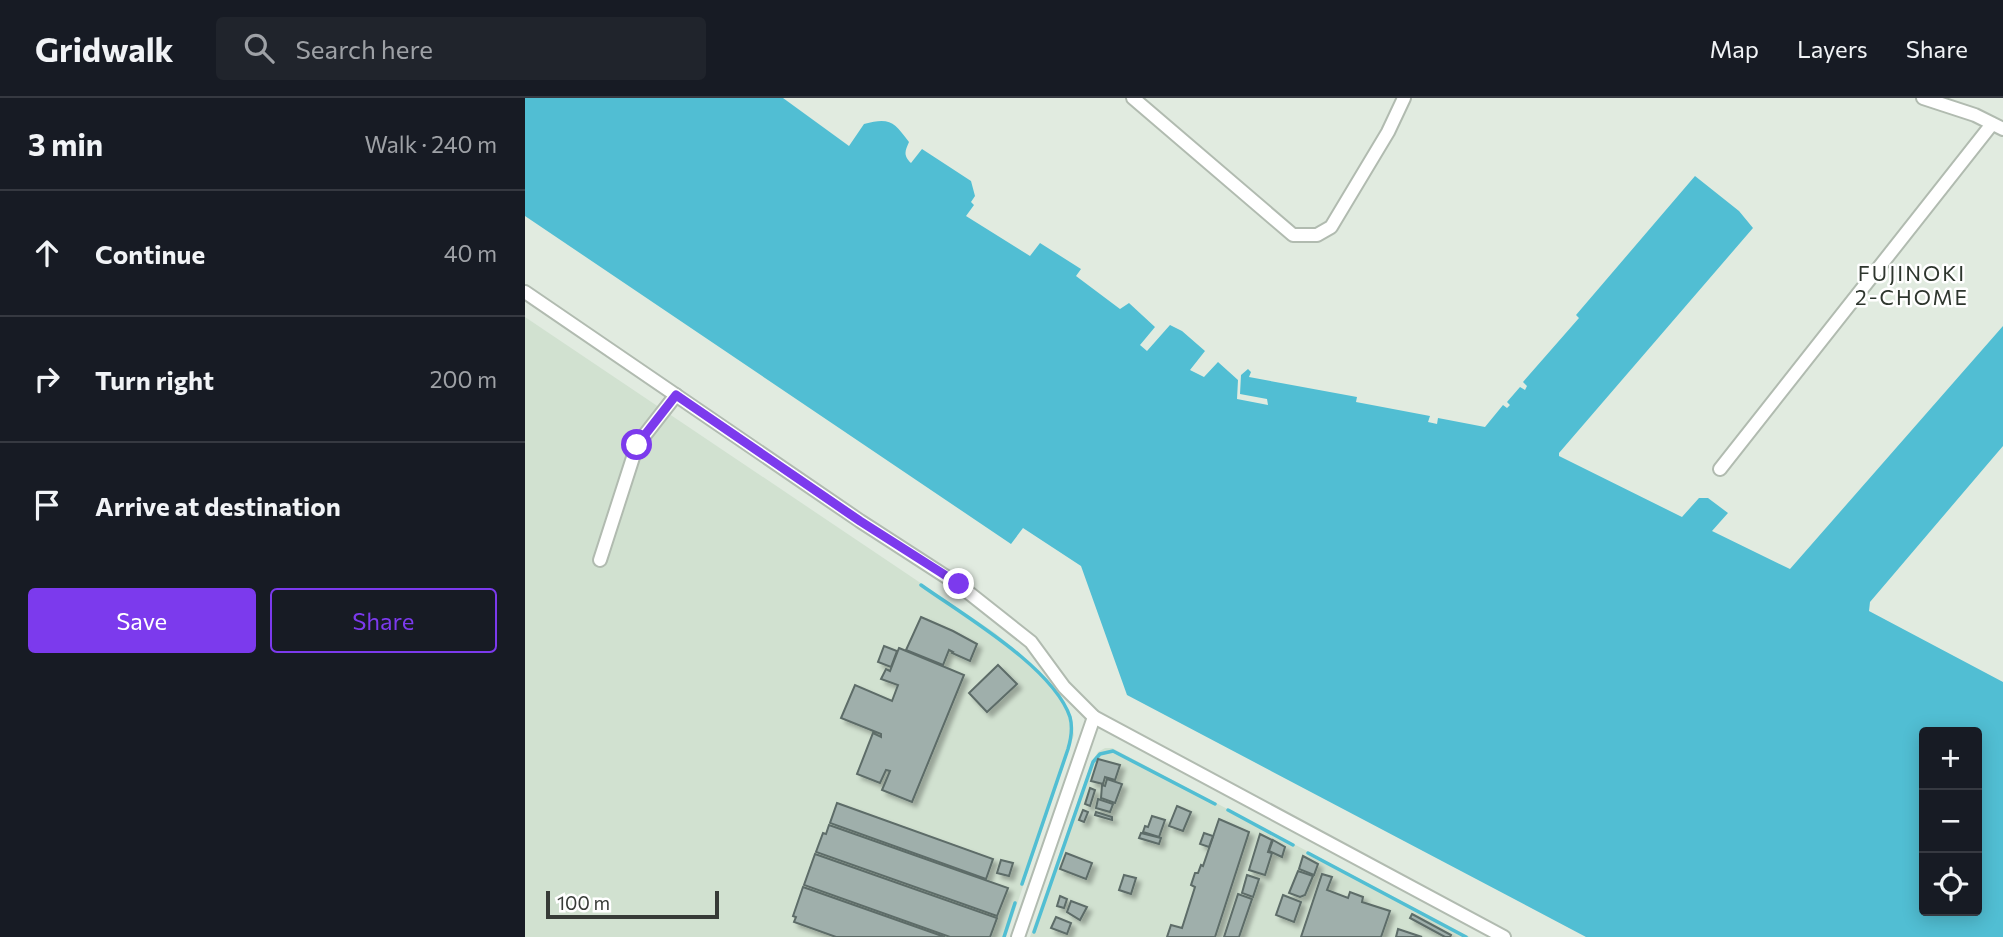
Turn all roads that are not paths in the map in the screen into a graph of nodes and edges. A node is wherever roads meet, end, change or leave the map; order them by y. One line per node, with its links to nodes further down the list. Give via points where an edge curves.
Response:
1 (1133, 98): 2 (street, via 1293,235 1305,235 1331,227)
2 (1404, 98)
3 (1923, 98): 4 (street)
4 (1998, 126): 7 (street)
5 (525, 292): 6 (street)
6 (676, 395): 8 (street, via 637,445); 9 (street, via 959,584 1031,642 1064,687)
7 (1720, 469)
8 (600, 561)
9 (1094, 717): 10 (street); 11 (street)
10 (1480, 931): 12 (street)
11 (1018, 937)
12 (1504, 937)

